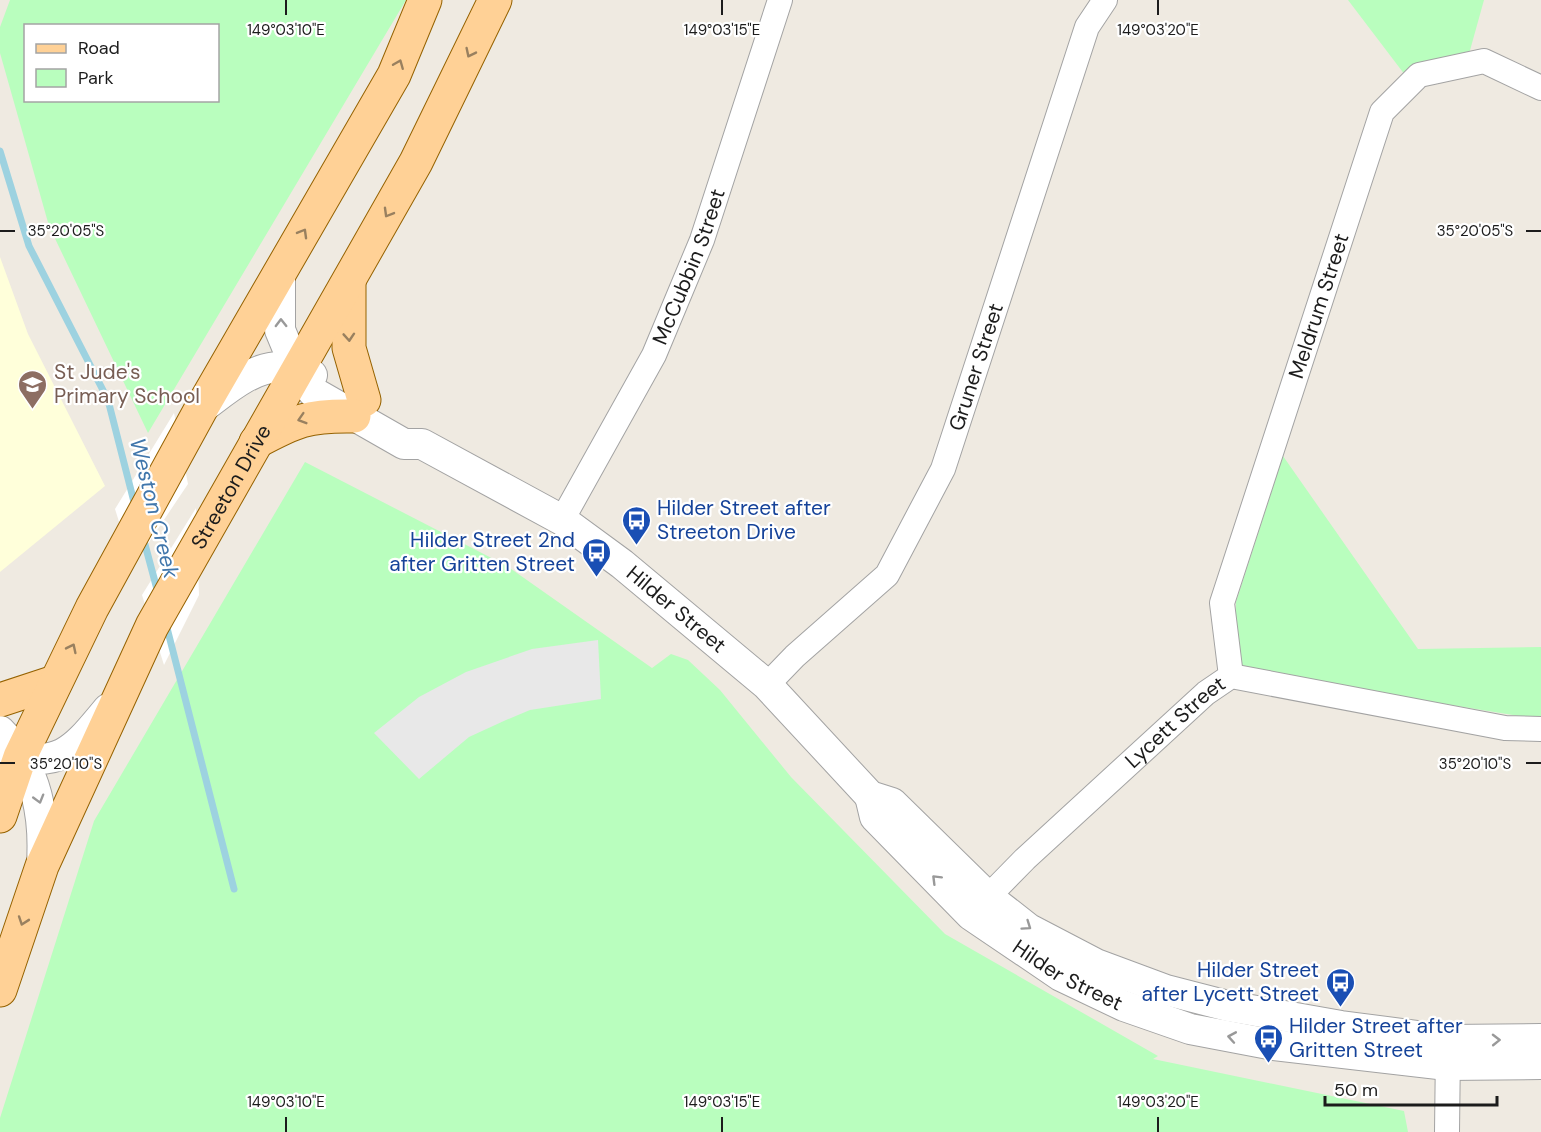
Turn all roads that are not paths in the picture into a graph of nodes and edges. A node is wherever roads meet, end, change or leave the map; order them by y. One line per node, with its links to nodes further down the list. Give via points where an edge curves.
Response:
1 (425, 0): 6 (main road, one-way to 1, via 394,75)
2 (495, 0): 7 (main road, Streeton Drive, one-way to 7, via 416,162)
3 (780, 0): 12 (street, McCubbin Street, via 689,272 654,355)
4 (1105, 0): 15 (street, Gruner Street, via 1087,27 943,469 887,576)
5 (1541, 88): 13 (street, Meldrum Street, via 1484,61 1419,75 1382,112 1222,603)
6 (280, 272): 8 (street, one-way to 6, via 280,330); 10 (main road)
7 (349, 279): 8 (main road, Streeton Drive); 9 (main road, one-way to 9, via 349,348)
8 (297, 371): 9 (street, Hilder Street, via 324,378); 10 (street, Hilder Street, via 281,367 259,372 236,383); 11 (main road, Streeton Drive)
9 (359, 408): 11 (main road, one-way to 11, via 293,422); 12 (street, Hilder Street, via 415,432 422,444)
10 (201, 409): 14 (main road, one-way to 10)
11 (256, 442): 16 (main road, Streeton Drive, via 152,626)
12 (562, 520): 15 (street, Hilder Street, via 622,564)
13 (1231, 676): 18 (street, Lycett Street, via 1505,728); 23 (street, Lycett Street, via 1206,693 1025,859)
14 (55, 682): 17 (main road); 20 (main road)
15 (767, 685): 23 (street, Hilder Street, via 870,796 875,817)
16 (118, 697): 20 (street, via 74,749 59,756); 22 (main road, Streeton Drive)
17 (0, 700)
18 (1541, 729)
19 (0, 731): 20 (street)
20 (10, 754): 21 (main road); 22 (street, one-way to 22, via 38,794 43,812)
21 (0, 816)
22 (42, 866): 24 (main road, Streeton Drive, one-way to 24)
23 (980, 906): 26 (street, Hilder Street, via 1061,976 1124,1006 1190,1029 1274,1045)
24 (0, 990)
25 (1541, 1039): 26 (street, Hilder Street, one-way to 25)
26 (1447, 1052): 27 (street, Hilder Street); 28 (street)
27 (1541, 1064)
28 (1447, 1132)

